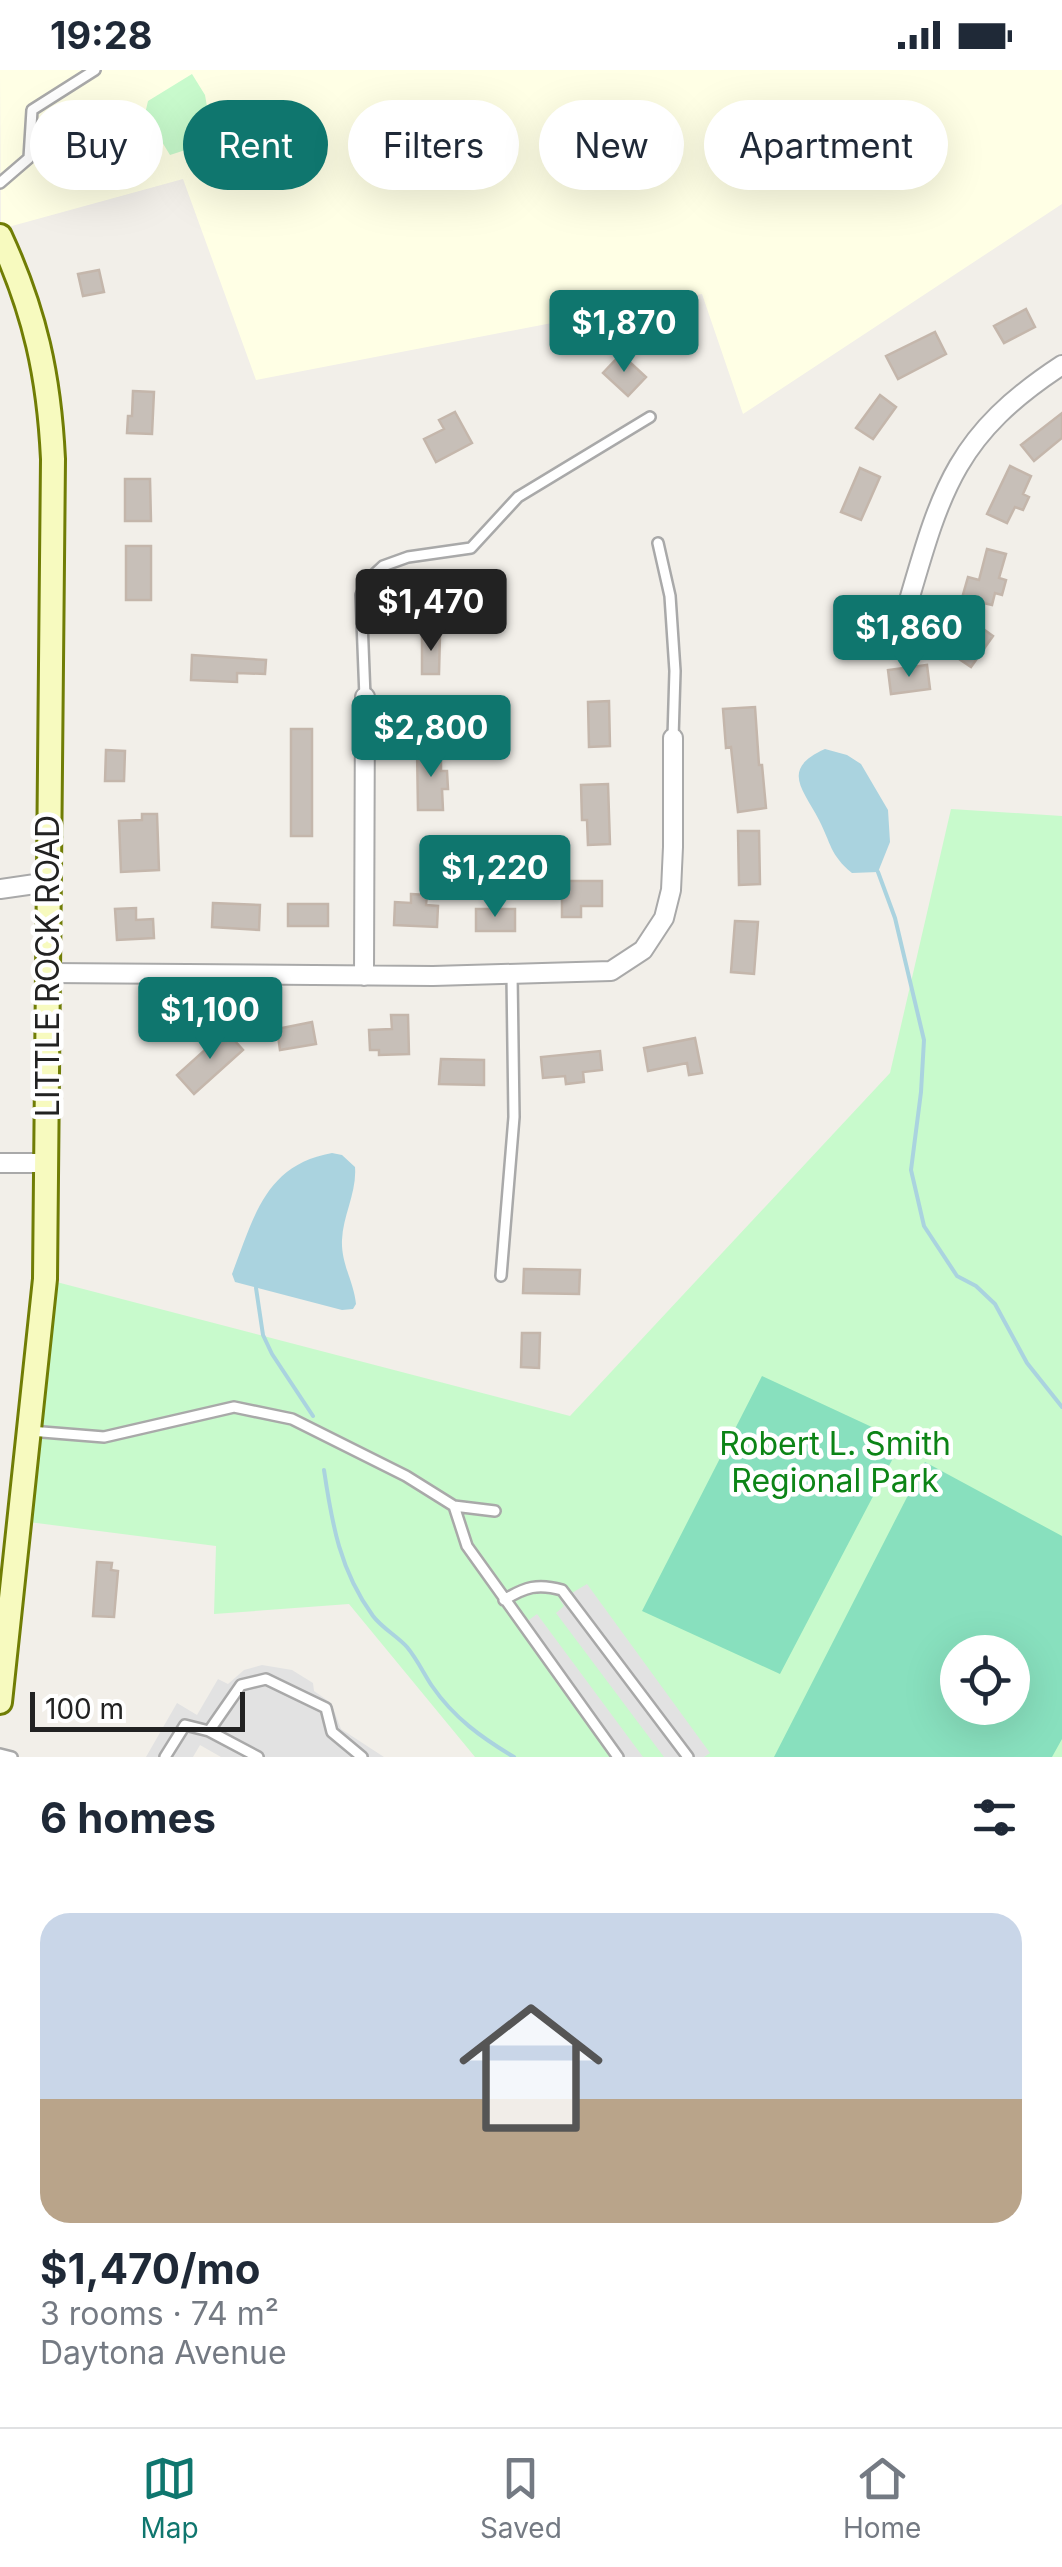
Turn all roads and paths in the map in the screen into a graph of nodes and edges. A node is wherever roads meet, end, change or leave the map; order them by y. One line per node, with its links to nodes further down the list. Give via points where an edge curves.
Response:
1 (94, 70): 2 (lane, via 32,110 29,158)
2 (0, 183)
3 (0, 236): 10 (main road, LITTLE ROCK ROAD, via 29,303 50,411)
4 (1062, 365): 7 (street, via 993,418 963,456 946,486)
5 (650, 417): 8 (lane, via 518,497 471,548 408,557 368,580 361,595)
6 (658, 542): 9 (lane, via 670,596)
7 (907, 607)
8 (365, 697): 14 (street)
9 (674, 738): 13 (street, via 670,890 655,935 611,971)
10 (49, 882): 11 (street); 12 (main road, LITTLE ROCK ROAD)
11 (0, 889)
12 (49, 974): 14 (street); 16 (main road, LITTLE ROCK ROAD)
13 (512, 975): 14 (street); 17 (lane, via 514,1116)
14 (364, 976)
15 (0, 1162): 16 (street)
16 (47, 1163): 18 (main road, LITTLE ROCK ROAD)
17 (501, 1276)
18 (30, 1430): 19 (lane, via 104,1437 234,1407 292,1419); 22 (main road, LITTLE ROCK ROAD)
19 (454, 1506): 20 (lane); 21 (lane, via 467,1546)
20 (496, 1512)
21 (504, 1600): 29 (lane); 30 (lane, via 544,1584 562,1590)
22 (0, 1702)
23 (210, 1731): 26 (lane, via 185,1726); 27 (lane); 28 (lane, via 240,1685 266,1680 326,1708 332,1732)
24 (0, 1754): 25 (lane)
25 (12, 1757)
26 (164, 1757)
27 (258, 1757)
28 (362, 1757)
29 (618, 1757)
30 (688, 1757)

